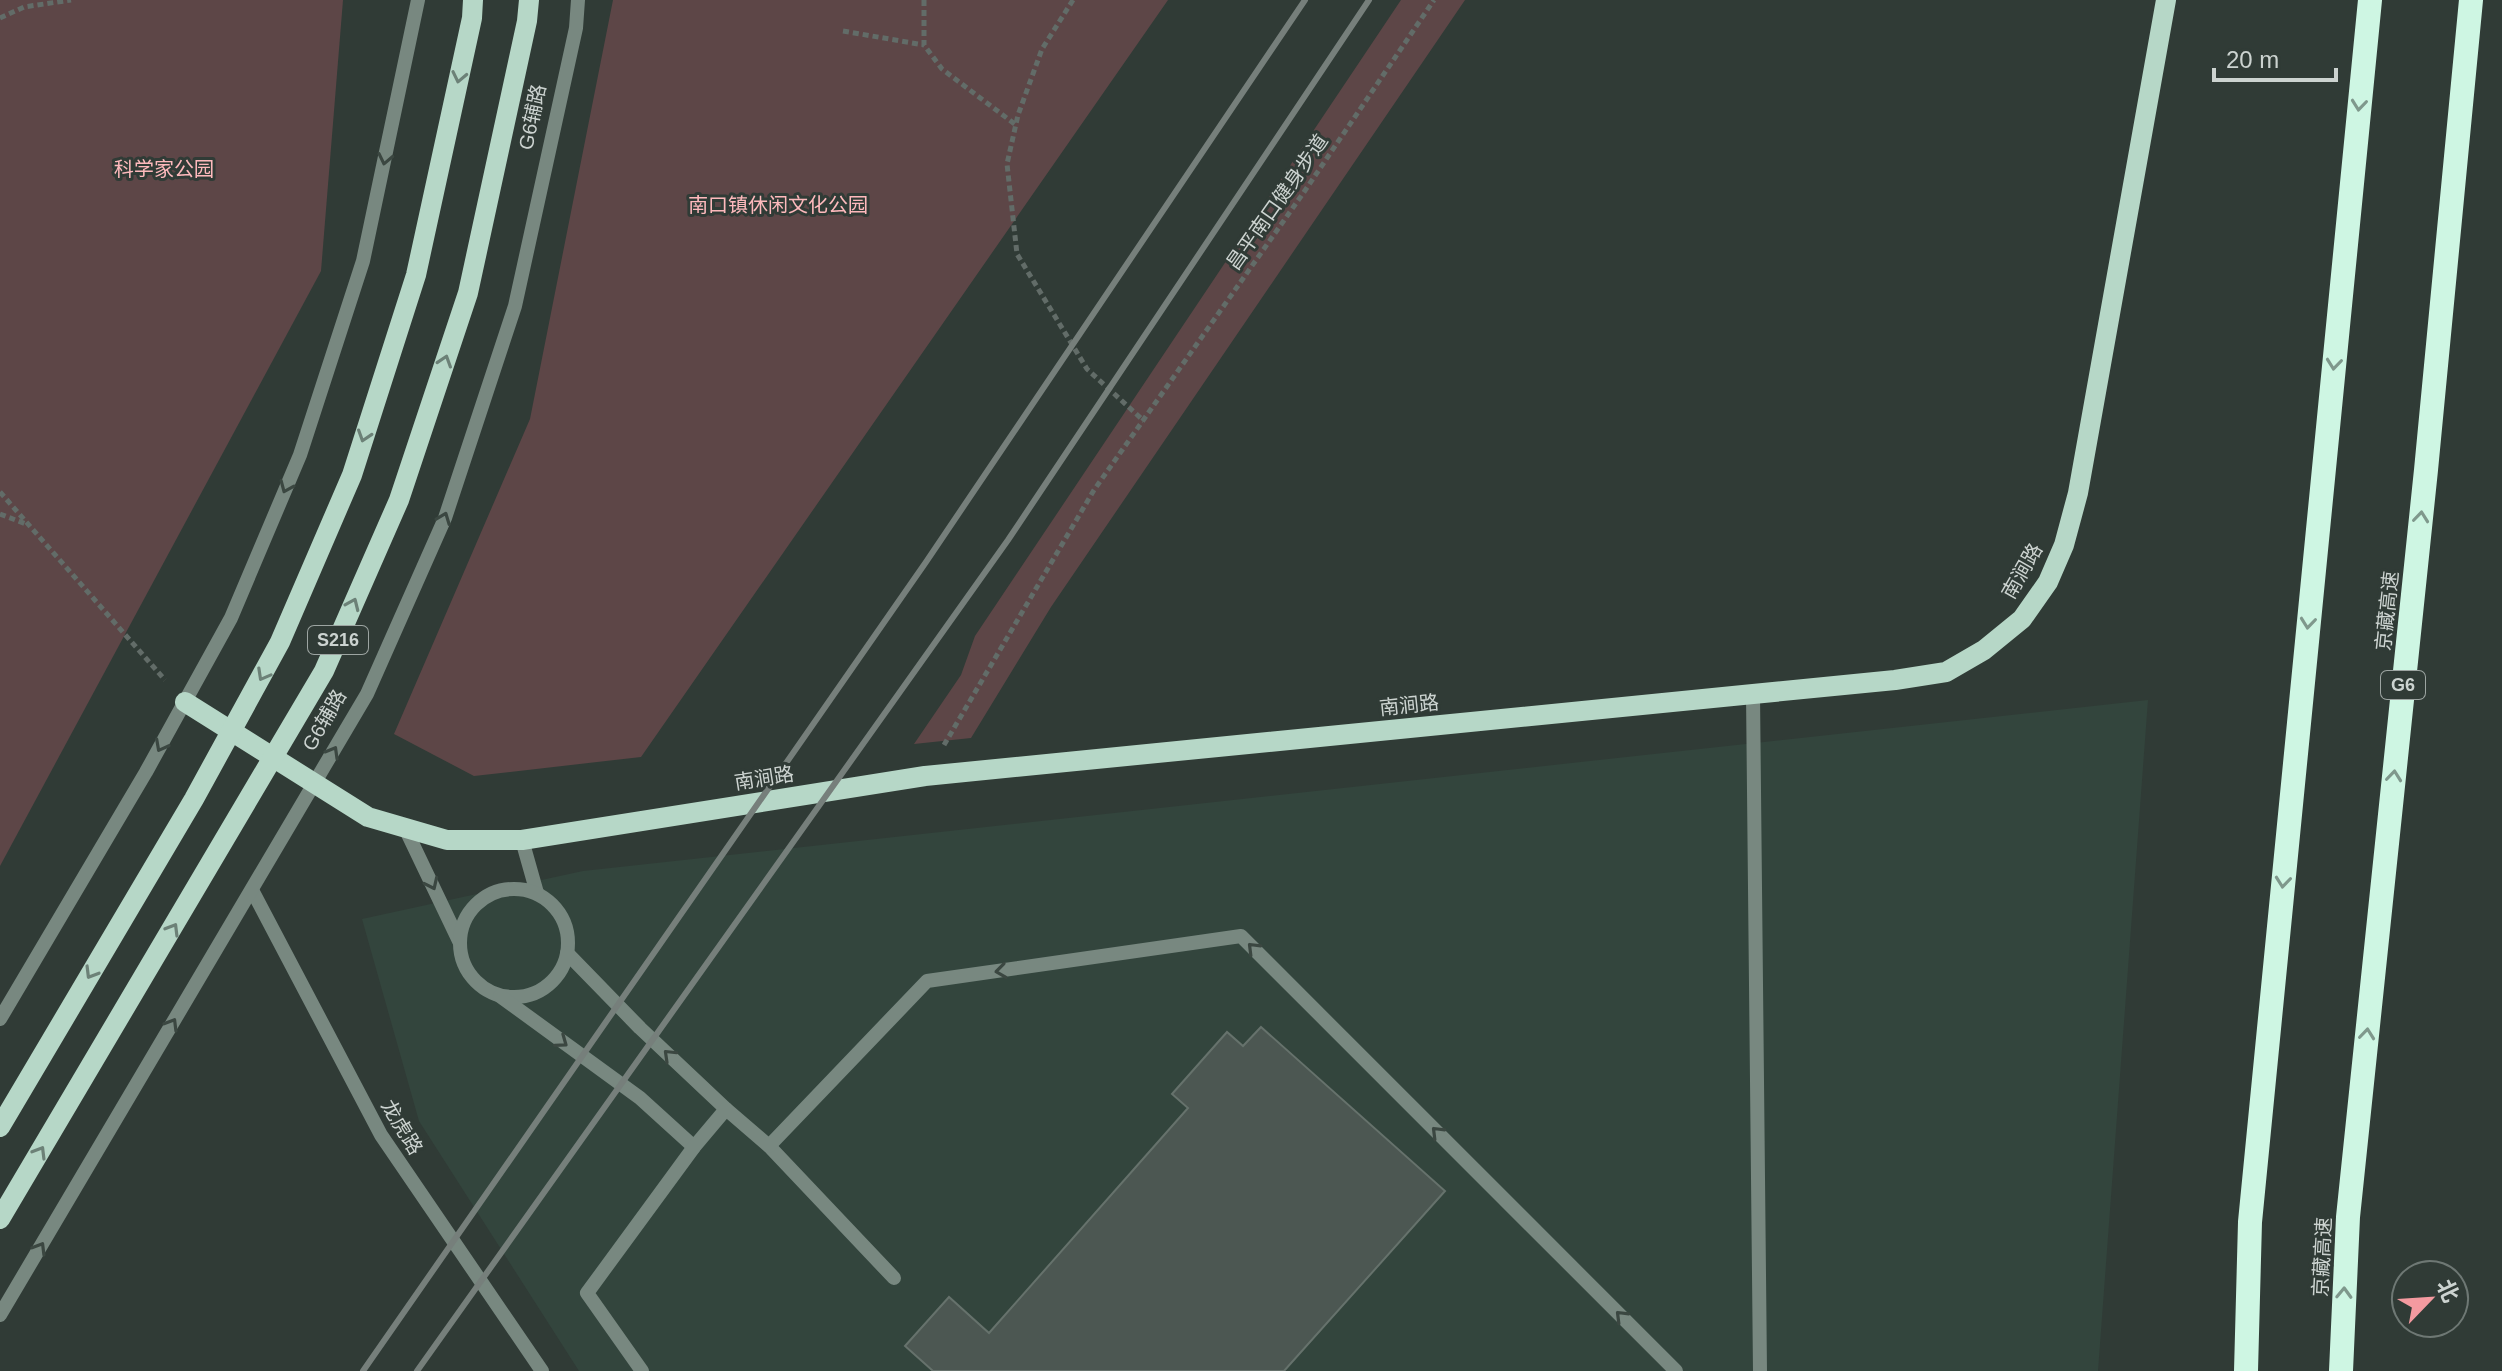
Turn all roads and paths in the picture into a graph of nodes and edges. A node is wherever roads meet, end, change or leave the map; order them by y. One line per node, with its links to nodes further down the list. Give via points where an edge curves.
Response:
1 (71, 0): 12 (path, via 24,7)
2 (418, 0): 21 (street, one-way to 21, via 363,261 300,455 231,618)
3 (473, 0): 22 (main road, S216, one-way to 22, via 416,275 352,475 280,642)
4 (529, 0): 23 (main road, G6辅路 / S216, one-way to 4, via 324,671 404,485 468,293)
5 (578, 0): 25 (street, G6辅路 / S216, one-way to 5, via 367,694 445,518 515,306)
6 (924, 0): 14 (path)
7 (1073, 0): 15 (path, via 1042,49)
8 (1434, 0): 16 (path, 昌平南口健身步道)
9 (2166, 0): 20 (main road, 南涧路, via 2078,493 2048,582 2022,619 1946,672)
10 (2370, 0): 45 (highway, one-way to 45, via 2250,1222)
11 (2471, 0): 46 (highway, 京藏高速 / G6, one-way to 11, via 2348,1217)
12 (0, 18)
13 (843, 31): 14 (path)
14 (924, 45): 15 (path, via 942,69)
15 (1016, 125): 16 (path, via 1007,164 1017,254 1087,369)
16 (1144, 421): 24 (path, 昌平南口健身步道, via 1094,490)
17 (0, 492): 19 (path)
18 (0, 514): 19 (path)
19 (27, 524): 21 (path)
20 (1753, 694): 24 (main road, 南涧路); 44 (street)
21 (185, 702): 22 (main road, 南涧路); 33 (street, one-way to 33)
22 (232, 730): 23 (main road, 南涧路); 35 (main road, S216, one-way to 35)
23 (274, 757): 25 (main road, 南涧路); 38 (main road, G6辅路 / S216, one-way to 23)
24 (925, 776): 27 (main road, 南涧路)
25 (315, 783): 26 (main road, 南涧路, via 368,817); 28 (street, G6辅路 / S216)
26 (405, 828): 27 (main road, 南涧路, via 447,840); 30 (street, one-way to 30)
27 (522, 840): 29 (street)
28 (252, 890): 40 (street, G6辅路 / S216, one-way to 28); 41 (street, 龙虎路, via 381,1135)
29 (537, 893): 30 (street, via 521,888 487,895 472,907); 31 (street, via 563,918)
30 (459, 941): 32 (street, via 469,976)
31 (567, 953): 32 (street, via 562,970 535,994); 34 (street, one-way to 31)
32 (499, 996): 37 (street, one-way to 37, via 640,1098)
33 (0, 1019)
34 (726, 1109): 36 (street); 37 (street)
35 (0, 1127)
36 (769, 1146): 39 (street); 43 (street, one-way to 36, via 1241,936 927,981)
37 (694, 1147): 42 (street, via 587,1293)
38 (0, 1219)
39 (894, 1278)
40 (0, 1315)
41 (542, 1371)
42 (642, 1371)
43 (1676, 1371)
44 (1760, 1371)
45 (2246, 1371)
46 (2341, 1371)

